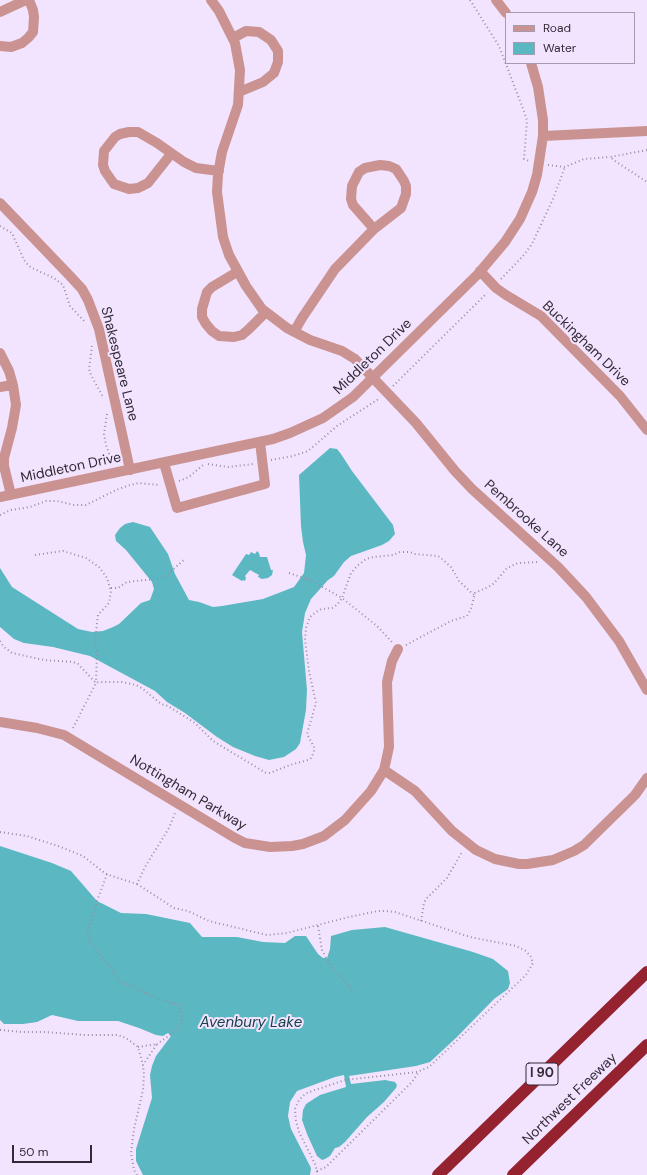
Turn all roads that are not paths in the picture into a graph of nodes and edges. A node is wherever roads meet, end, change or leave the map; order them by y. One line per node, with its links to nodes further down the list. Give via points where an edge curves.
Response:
1 (26, 0): 5 (street)
2 (29, 0): 8 (street, via 34,17 33,32 22,43 11,47)
3 (211, 0): 7 (street, via 220,11)
4 (496, 0): 6 (street)
5 (0, 12)
6 (505, 12)
7 (232, 38): 10 (street, via 238,54); 10 (street, via 246,31 259,32 271,40 278,51 274,73 263,82)
8 (0, 46)
9 (531, 64): 12 (street, Middleton Drive, via 538,87)
10 (239, 92): 14 (street, via 238,105)
11 (647, 131): 12 (street)
12 (543, 136): 17 (street, Middleton Drive, via 537,175 520,219 506,242)
13 (171, 154): 13 (street, via 145,135 129,132 114,137 109,143 104,151 103,165 114,184 129,189 138,188 148,183); 14 (street, via 196,168)
14 (218, 171): 18 (street, via 217,192 223,237)
15 (0, 203): 28 (street, Shakespeare Lane, via 82,289 88,300 99,329)
16 (374, 229): 16 (street, via 398,211 405,201 404,181 396,169 389,166 364,168 352,186 353,205); 20 (street, via 335,269)
17 (480, 271): 22 (street, Middleton Drive); 25 (street, Buckingham Drive, via 494,286 540,316 620,396)
18 (237, 272): 19 (street); 19 (street, via 207,292 202,309 202,317 206,324 219,336 234,337 249,329)
19 (266, 312): 20 (street, Pembrooke Lane)
20 (294, 332): 22 (street, Pembrooke Lane, via 342,351)
21 (0, 353): 23 (street)
22 (373, 379): 26 (street, Middleton Drive, via 323,418 290,433); 32 (street, Pembrooke Lane, via 416,423 472,489 570,580 603,619)
23 (13, 385): 24 (street); 29 (street, via 16,411 4,458)
24 (0, 387)
25 (647, 430)
26 (260, 442): 27 (street, Middleton Drive); 27 (street, via 265,484 177,508)
27 (164, 463): 28 (street, Middleton Drive)
28 (130, 470): 29 (street, Middleton Drive)
29 (11, 495): 30 (street, Middleton Drive)
30 (0, 497)
31 (398, 649): 34 (street, Nottingham Parkway, via 387,682 389,747)
32 (647, 690)
33 (0, 722): 34 (street, Nottingham Parkway, via 52,732 68,738 244,843 270,847 303,844 333,830 371,791)
34 (384, 770): 35 (street, via 414,791 452,831 486,856 527,864 553,860 570,854 584,845 635,795)
35 (647, 778)
36 (647, 972): 38 (highway, I 90)
37 (647, 1046): 39 (highway, Northwest Freeway)
38 (438, 1175)
39 (513, 1175)

